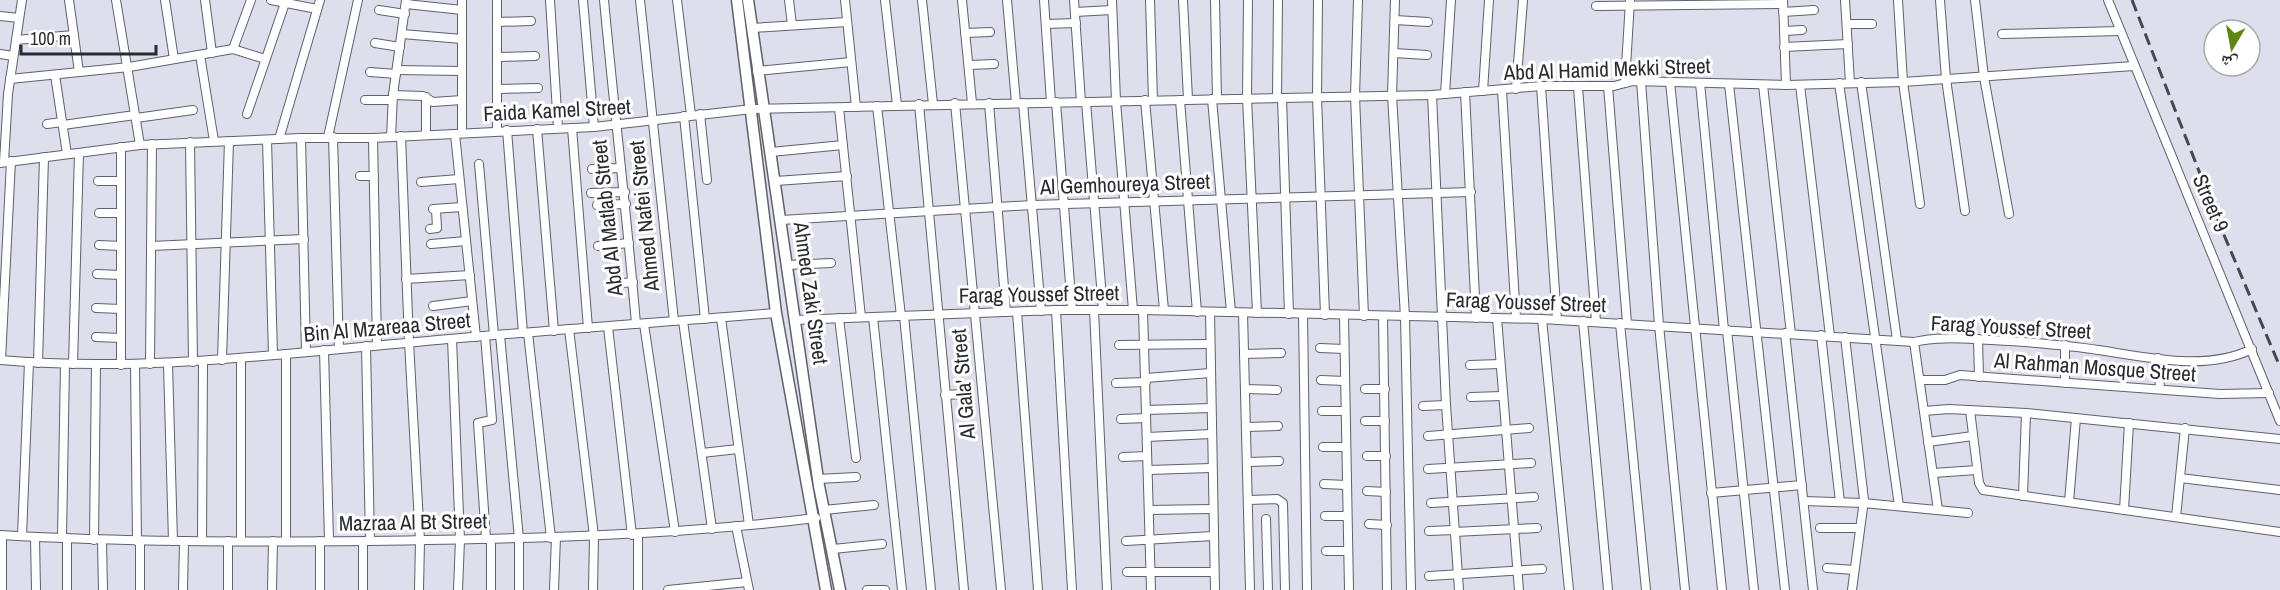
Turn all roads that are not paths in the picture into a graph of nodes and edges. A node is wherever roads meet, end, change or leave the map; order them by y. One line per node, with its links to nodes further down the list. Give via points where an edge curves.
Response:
1 (22, 0): 57 (street)
2 (69, 0): 76 (street)
3 (116, 0): 98 (street)
4 (165, 0): 92 (street)
5 (205, 0): 84 (street)
6 (250, 0): 83 (street)
7 (271, 0): 45 (street)
8 (320, 0): 49 (street)
9 (358, 0): 177 (street)
10 (462, 0): 51 (street)
11 (497, 0): 60 (street)
12 (550, 0): 169 (street)
13 (583, 0): 168 (street)
14 (604, 0): 166 (street, Abd Al Matlab Street)
15 (640, 0): 163 (street, Ahmed Nafei Street)
16 (677, 0): 161 (street)
17 (738, 0): 158 (street, Ahmed Zaki Street)
18 (748, 0): 68 (street, Ahmed Zaki Street)
19 (789, 0): 67 (street)
20 (845, 0): 61 (street)
21 (885, 0): 153 (street)
22 (922, 0): 151 (street)
23 (962, 0): 73 (street)
24 (1007, 0): 149 (street)
25 (1044, 0): 64 (street)
26 (1074, 0): 54 (street)
27 (1112, 0): 52 (street)
28 (1150, 0): 142 (street)
29 (1183, 0): 143 (street)
30 (1215, 0): 139 (street)
31 (1248, 0): 137 (street)
32 (1278, 0): 138 (street)
33 (1318, 0): 135 (street)
34 (1358, 0): 133 (street)
35 (1395, 0): 58 (street)
36 (1451, 0): 130 (street)
37 (1489, 0): 127 (street)
38 (1523, 0): 124 (street)
39 (1845, 0): 65 (street)
40 (1898, 0): 112 (street)
41 (1940, 0): 107 (street)
42 (1975, 0): 105 (street)
43 (2108, 0): 71 (street, Street 9)
44 (406, 2): 51 (street); 55 (street)
45 (285, 3): 49 (street); 93 (street)
46 (1630, 3): 47 (street); 48 (street); 109 (street)
47 (1783, 5): 53 (street); 69 (street)
48 (1596, 6)
49 (317, 9): 181 (street)
50 (379, 10): 55 (street)
51 (462, 10): 77 (street)
52 (1112, 10): 54 (street); 144 (street)
53 (1814, 10)
54 (1075, 12): 63 (street)
55 (405, 14): 74 (street)
56 (0, 16): 57 (street)
57 (19, 18): 78 (street)
58 (1395, 20): 62 (street); 85 (street)
59 (531, 21): 60 (street)
60 (497, 22): 91 (street)
61 (847, 22): 67 (street); 94 (street)
62 (1428, 22)
63 (1076, 23): 64 (street); 146 (street)
64 (1046, 24): 145 (street)
65 (1847, 24): 66 (street); 80 (street)
66 (1872, 24)
67 (792, 26): 68 (street)
68 (752, 28): 100 (street, Ahmed Zaki Street)
69 (1784, 30): 70 (street); 82 (street)
70 (1802, 30)
71 (2120, 31): 75 (street); 97 (street, Street 9)
72 (990, 32): 73 (street)
73 (965, 33): 96 (street)
74 (402, 34): 77 (street); 81 (street)
75 (2002, 34)
76 (74, 35): 78 (street); 101 (street)
77 (462, 39): 99 (street)
78 (16, 40): 89 (street)
79 (375, 44): 81 (street)
80 (1848, 44): 82 (street); 115 (street)
81 (400, 47): 103 (street)
82 (1784, 47): 118 (street)
83 (233, 49): 84 (street); 93 (street)
84 (212, 53): 87 (street)
85 (1394, 53): 88 (street); 131 (street)
86 (0, 54): 89 (street)
87 (200, 55): 92 (street); 183 (street)
88 (1427, 55)
89 (14, 56): 106 (street)
90 (535, 56): 91 (street)
91 (497, 57): 125 (street)
92 (174, 59): 98 (street)
93 (265, 59): 160 (street)
94 (851, 62): 100 (street); 155 (street)
95 (994, 64): 96 (street)
96 (969, 65): 147 (street)
97 (2134, 66): 105 (street, Abd Al Hamid Mekki Street); 338 (street, Street 9)
98 (129, 67): 101 (street); 162 (street)
99 (462, 71): 103 (street); 141 (street)
100 (757, 71): 156 (street, Ahmed Zaki Street)
101 (79, 72): 104 (street)
102 (370, 72): 103 (street)
103 (396, 72): 136 (street)
104 (55, 75): 106 (street); 164 (street)
105 (1984, 77): 107 (street, Abd Al Hamid Mekki Street); 234 (street)
106 (10, 79): 129 (street)
107 (1946, 79): 112 (street, Abd Al Hamid Mekki Street); 229 (street)
108 (1641, 81): 109 (street, Abd Al Hamid Mekki Street); 110 (street, Abd Al Hamid Mekki Street); 305 (street)
109 (1625, 82): 121 (street, Abd Al Hamid Mekki Street)
110 (1671, 82): 113 (street, Abd Al Hamid Mekki Street); 308 (street)
111 (1861, 82): 112 (street, Abd Al Hamid Mekki Street); 115 (street, Abd Al Hamid Mekki Street); 325 (street)
112 (1903, 82): 223 (street)
113 (1700, 83): 116 (street, Abd Al Hamid Mekki Street); 310 (street)
114 (1839, 83): 115 (street, Abd Al Hamid Mekki Street); 119 (street, Abd Al Hamid Mekki Street); 322 (street)
115 (1850, 83)
116 (1729, 84): 117 (street, Abd Al Hamid Mekki Street); 312 (street)
117 (1763, 85): 118 (street, Abd Al Hamid Mekki Street); 314 (street)
118 (1786, 85): 119 (street, Abd Al Hamid Mekki Street)
119 (1800, 85): 318 (street)
120 (1541, 86): 122 (street, Abd Al Hamid Mekki Street); 124 (street, Abd Al Hamid Mekki Street); 299 (street)
121 (1608, 86): 122 (street, Abd Al Hamid Mekki Street); 303 (street)
122 (1578, 87): 302 (street)
123 (538, 88): 125 (street)
124 (1516, 88): 126 (street, Abd Al Hamid Mekki Street)
125 (497, 89): 173 (street)
126 (1502, 90): 127 (street, Abd Al Hamid Mekki Street); 295 (street)
127 (1483, 91): 128 (street, Abd Al Hamid Mekki Street)
128 (1466, 92): 130 (street, Abd Al Hamid Mekki Street); 208 (street)
129 (4, 93): 167 (street)
130 (1445, 94): 132 (street, Abd Al Hamid Mekki Street)
131 (1392, 95): 132 (street, Abd Al Hamid Mekki Street); 133 (street, Abd Al Hamid Mekki Street); 211 (street)
132 (1432, 95): 210 (street)
133 (1355, 96): 135 (street, Abd Al Hamid Mekki Street); 213 (street)
134 (426, 97): 136 (street); 141 (street, via 433,102); 175 (street)
135 (1317, 97): 138 (street, Abd Al Hamid Mekki Street); 212 (street)
136 (393, 98): 140 (street); 178 (street)
137 (1247, 98): 138 (street, Abd Al Hamid Mekki Street); 139 (street, Abd Al Hamid Mekki Street); 215 (street)
138 (1279, 98): 214 (street)
139 (1215, 99): 143 (street, Abd Al Hamid Mekki Street); 216 (street)
140 (365, 100)
141 (462, 100): 174 (street)
142 (1149, 100): 143 (street, Abd Al Hamid Mekki Street); 144 (street, Abd Al Hamid Mekki Street); 218 (street)
143 (1184, 100): 217 (street)
144 (1116, 101): 146 (street, Faida Kamel Street); 219 (street)
145 (1054, 102): 146 (street, Faida Kamel Street); 149 (street, Faida Kamel Street); 222 (street)
146 (1084, 102): 220 (street)
147 (972, 103): 148 (street, Faida Kamel Street); 152 (street, Faida Kamel Street)
148 (989, 103): 149 (street, Faida Kamel Street); 227 (street)
149 (1019, 103): 225 (street)
150 (919, 104): 151 (street, Faida Kamel Street); 153 (street, Faida Kamel Street); 230 (street)
151 (933, 104): 152 (street, Faida Kamel Street)
152 (956, 104): 228 (street, Al Gala' Street)
153 (897, 105): 154 (street, Faida Kamel Street)
154 (877, 106): 155 (street, Faida Kamel Street); 233 (street)
155 (856, 107): 157 (street, Faida Kamel Street)
156 (764, 108): 157 (street, Faida Kamel Street); 158 (street, Faida Kamel Street); 190 (street, Ahmed Zaki Street)
157 (839, 108): 188 (street)
158 (752, 109): 161 (street, Faida Kamel Street); 275 (street, Ahmed Zaki Street)
159 (192, 111): 162 (street)
160 (247, 114)
161 (692, 115): 163 (street, Faida Kamel Street); 202 (street); 296 (street)
162 (136, 116): 164 (street); 187 (street)
163 (652, 122): 166 (street, Faida Kamel Street); 300 (street, Ahmed Nafei Street)
164 (62, 123): 165 (street); 192 (street)
165 (47, 124)
166 (616, 126): 168 (street, Faida Kamel Street); 196 (street, Abd Al Matlab Street)
167 (3, 127): 194 (street)
168 (594, 127): 170 (street, Faida Kamel Street)
169 (558, 128): 170 (street, Faida Kamel Street); 171 (street, Faida Kamel Street)
170 (573, 128): 307 (street)
171 (537, 129): 172 (street, Faida Kamel Street); 311 (street)
172 (507, 130): 173 (street, Faida Kamel Street); 313 (street)
173 (497, 131): 174 (street, Faida Kamel Street)
174 (459, 133): 175 (street, Faida Kamel Street); 201 (street)
175 (426, 135): 176 (street, Faida Kamel Street)
176 (401, 136): 178 (street, Faida Kamel Street); 254 (street)
177 (330, 137): 179 (street, Faida Kamel Street); 180 (street, Faida Kamel Street); 335 (street)
178 (391, 137): 180 (street, Faida Kamel Street)
179 (301, 138): 181 (street, Faida Kamel Street); 238 (street)
180 (373, 138): 199 (street)
181 (279, 139): 182 (street, Faida Kamel Street)
182 (267, 140): 184 (street, Faida Kamel Street); 239 (street)
183 (214, 141): 184 (street, Faida Kamel Street); 185 (street, Faida Kamel Street)
184 (229, 141): 242 (street)
185 (190, 142): 186 (street, Faida Kamel Street); 245 (street)
186 (153, 144): 187 (street, Faida Kamel Street); 247 (street)
187 (140, 145): 189 (street, Faida Kamel Street)
188 (843, 145): 190 (street); 200 (street)
189 (121, 147): 191 (street, Faida Kamel Street); 203 (street)
190 (771, 152): 204 (street, Ahmed Zaki Street)
191 (79, 153): 192 (street, Faida Kamel Street); 352 (street)
192 (67, 154): 193 (street, Faida Kamel Street)
193 (44, 157): 194 (street, Faida Kamel Street); 351 (street)
194 (5, 162): 257 (street)
195 (479, 164): 315 (street)
196 (621, 168): 197 (street); 207 (street, Abd Al Matlab Street)
197 (592, 169)
198 (360, 176): 199 (street)
199 (374, 176): 329 (street)
200 (847, 176): 204 (street); 235 (street)
201 (459, 179): 206 (street); 226 (street)
202 (707, 180)
203 (121, 181): 205 (street); 232 (street)
204 (776, 181): 236 (street, Ahmed Zaki Street)
205 (98, 182)
206 (421, 182)
207 (625, 192): 209 (street); 221 (street, Abd Al Matlab Street)
208 (1471, 192): 210 (street, Al Gemhoureya Street); 293 (street)
209 (591, 193)
210 (1435, 193): 211 (street, Al Gemhoureya Street); 292 (street)
211 (1396, 194): 213 (street, Al Gemhoureya Street); 289 (street)
212 (1321, 195): 213 (street, Al Gemhoureya Street); 214 (street, Al Gemhoureya Street); 282 (street)
213 (1359, 195): 285 (street)
214 (1285, 196): 215 (street, Al Gemhoureya Street); 279 (street)
215 (1252, 197): 216 (street, Al Gemhoureya Street); 278 (street)
216 (1221, 198): 217 (street, Al Gemhoureya Street); 274 (street)
217 (1188, 200): 218 (street, Al Gemhoureya Street); 272 (street)
218 (1154, 201): 219 (street, Al Gemhoureya Street); 268 (street)
219 (1124, 202): 220 (street, Al Gemhoureya Street); 266 (street)
220 (1094, 203): 222 (street, Al Gemhoureya Street); 265 (street)
221 (626, 204): 224 (street); 241 (street, Abd Al Matlab Street)
222 (1064, 204): 225 (street, Al Gemhoureya Street); 263 (street)
223 (1920, 204)
224 (597, 205)
225 (1032, 205): 227 (street, Al Gemhoureya Street); 269 (street)
226 (462, 207): 237 (street, via 434,209 437,228); 240 (street)
227 (998, 208): 228 (street, Al Gemhoureya Street); 270 (street)
228 (965, 210): 230 (street, Al Gemhoureya Street); 276 (street, Al Gala' Street)
229 (1965, 211)
230 (928, 212): 233 (street, Al Gemhoureya Street); 281 (street)
231 (99, 213): 232 (street)
232 (121, 213): 246 (street)
233 (889, 214): 235 (street, Al Gemhoureya Street); 283 (street)
234 (2009, 214)
235 (850, 217): 236 (street, Al Gemhoureya Street); 286 (street)
236 (781, 220): 250 (street, Ahmed Zaki Street)
237 (430, 229)
238 (304, 239): 239 (street); 339 (street)
239 (270, 241): 242 (street); 343 (street)
240 (466, 241): 243 (street); 253 (street)
241 (629, 243): 248 (street); 255 (street, Abd Al Matlab Street)
242 (224, 244): 245 (street); 347 (street)
243 (431, 244)
244 (99, 245): 246 (street)
245 (192, 245): 247 (street); 349 (street)
246 (121, 246): 252 (street)
247 (151, 246): 353 (street)
248 (598, 246)
249 (831, 263): 250 (street)
250 (787, 265): 298 (street, Ahmed Zaki Street)
251 (97, 274): 252 (street)
252 (121, 275): 261 (street)
253 (470, 275): 254 (street); 258 (street)
254 (406, 279): 326 (street)
255 (633, 282): 256 (street); 304 (street, Abd Al Matlab Street)
256 (614, 284)
257 (2, 297): 346 (street)
258 (472, 301): 259 (street); 317 (street)
259 (433, 306)
260 (96, 308): 261 (street)
261 (121, 309): 321 (street)
262 (1056, 310): 263 (street, Farag Youssef Street); 269 (street, Farag Youssef Street); 539 (street)
263 (1072, 310): 264 (street, Farag Youssef Street)
264 (1094, 310): 265 (street, Farag Youssef Street); 540 (street)
265 (1103, 310): 266 (street, Farag Youssef Street)
266 (1133, 310): 267 (street, Farag Youssef Street)
267 (1143, 310): 268 (street, Farag Youssef Street); 331 (street)
268 (1164, 310): 272 (street, Farag Youssef Street)
269 (1041, 311): 271 (street, Farag Youssef Street)
270 (1006, 312): 271 (street, Farag Youssef Street); 276 (street, Farag Youssef Street)
271 (1017, 312): 538 (street)
272 (1197, 312): 273 (street, Farag Youssef Street)
273 (1210, 312): 274 (street, Farag Youssef Street); 328 (street)
274 (1231, 312): 277 (street, Farag Youssef Street)
275 (776, 313): 290 (street, Bin Al Mzareaa Street); 457 (street, Ahmed Zaki Street)
276 (975, 313): 281 (street, Farag Youssef Street); 537 (street, Al Gala' Street)
277 (1244, 313): 278 (street, Farag Youssef Street); 341 (street)
278 (1257, 313): 279 (street, Farag Youssef Street)
279 (1289, 314): 280 (street, Farag Youssef Street)
280 (1303, 314): 282 (street, Farag Youssef Street); 546 (street)
281 (938, 315): 283 (street, Farag Youssef Street); 375 (street)
282 (1325, 315): 284 (street, Farag Youssef Street)
283 (902, 316): 287 (street, Farag Youssef Street); 535 (street)
284 (1344, 316): 285 (street, Farag Youssef Street); 336 (street)
285 (1364, 316): 288 (street, Farag Youssef Street)
286 (861, 317): 287 (street, Farag Youssef Street); 291 (street, Farag Youssef Street)
287 (873, 317): 534 (street)
288 (1383, 317): 289 (street, Farag Youssef Street); 370 (street)
289 (1405, 317): 292 (street, Farag Youssef Street); 549 (street)
290 (721, 318): 296 (street, Bin Al Mzareaa Street); 407 (street)
291 (839, 318): 298 (street, Farag Youssef Street); 413 (street)
292 (1441, 318): 293 (street, Farag Youssef Street); 378 (street)
293 (1476, 318): 294 (street, Farag Youssef Street)
294 (1497, 318): 295 (street, Farag Youssef Street); 355 (street)
295 (1516, 318): 297 (street, Farag Youssef Street)
296 (705, 319): 300 (street, Bin Al Mzareaa Street)
297 (1542, 319): 299 (street, Farag Youssef Street); 552 (street)
298 (794, 320): 426 (street, Ahmed Zaki Street)
299 (1557, 320): 301 (street, Farag Youssef Street)
300 (678, 321): 304 (street, Bin Al Mzareaa Street); 408 (street, Ahmed Nafei Street)
301 (1583, 321): 302 (street, Farag Youssef Street); 553 (street)
302 (1596, 322): 303 (street, Farag Youssef Street)
303 (1623, 323): 305 (street, Farag Youssef Street); 554 (street)
304 (640, 324): 306 (street, Bin Al Mzareaa Street); 470 (street, Abd Al Matlab Street)
305 (1659, 325): 308 (street, Farag Youssef Street); 555 (street)
306 (608, 327): 307 (street, Bin Al Mzareaa Street); 473 (street)
307 (588, 328): 309 (street, Bin Al Mzareaa Street)
308 (1694, 328): 310 (street, Farag Youssef Street); 435 (street)
309 (569, 330): 311 (street, Bin Al Mzareaa Street); 475 (street)
310 (1725, 330): 312 (street, Farag Youssef Street); 431 (street)
311 (554, 331): 313 (street, Bin Al Mzareaa Street)
312 (1757, 332): 314 (street, Farag Youssef Street); 430 (street)
313 (526, 333): 315 (street, Bin Al Mzareaa Street); 478 (street)
314 (1788, 334): 316 (street, Farag Youssef Street); 429 (street)
315 (497, 335): 317 (street, Bin Al Mzareaa Street); 480 (street)
316 (1821, 335): 318 (street, Farag Youssef Street); 442 (street)
317 (480, 336): 323 (street, Bin Al Mzareaa Street); 481 (street, via 492,420 478,423)
318 (1830, 336): 319 (street, Farag Youssef Street)
319 (1845, 336): 322 (street, Farag Youssef Street); 445 (street)
320 (96, 337): 321 (street)
321 (121, 338): 357 (street)
322 (1875, 338): 325 (street, Farag Youssef Street); 447 (street)
323 (452, 339): 326 (street, Bin Al Mzareaa Street); 483 (street)
324 (1978, 339): 327 (street, Farag Youssef Street); 332 (street, Farag Youssef Street); 361 (street)
325 (1897, 340): 327 (street, Farag Youssef Street)
326 (408, 342): 329 (street, Bin Al Mzareaa Street); 495 (street)
327 (1914, 342): 364 (street)
328 (1210, 344): 331 (street); 360 (street)
329 (377, 345): 333 (street, Bin Al Mzareaa Street)
330 (1119, 345): 331 (street)
331 (1144, 345): 362 (street)
332 (2065, 345): 345 (street, Farag Youssef Street); 367 (street)
333 (366, 346): 335 (street, Bin Al Mzareaa Street); 494 (street)
334 (1320, 348): 336 (street)
335 (339, 349): 337 (street, Bin Al Mzareaa Street)
336 (1344, 349): 365 (street)
337 (324, 350): 339 (street, Bin Al Mzareaa Street); 493 (street)
338 (2252, 350): 345 (street, Farag Youssef Street, via 2216,360); 373 (street, Street 9)
339 (306, 352): 340 (street, Bin Al Mzareaa Street)
340 (286, 354): 343 (street, Bin Al Mzareaa Street); 492 (street)
341 (1244, 354): 342 (street); 368 (street)
342 (1281, 354)
343 (273, 355): 344 (street, Bin Al Mzareaa Street)
344 (241, 358): 347 (street, Bin Al Mzareaa Street); 490 (street)
345 (2158, 358): 371 (street)
346 (0, 360): 348 (street, Bin Al Mzareaa Street)
347 (222, 360): 350 (street, Bin Al Mzareaa Street)
348 (28, 362): 351 (street, Bin Al Mzareaa Street); 474 (street)
349 (193, 362): 350 (street, Bin Al Mzareaa Street); 354 (street, Bin Al Mzareaa Street)
350 (203, 362): 488 (street)
351 (38, 363): 352 (street, Bin Al Mzareaa Street)
352 (69, 364): 356 (street, Bin Al Mzareaa Street); 479 (street)
353 (150, 364): 354 (street, Bin Al Mzareaa Street); 358 (street, Bin Al Mzareaa Street)
354 (168, 364): 486 (street)
355 (1500, 364): 359 (street); 376 (street)
356 (96, 365): 357 (street, Bin Al Mzareaa Street); 482 (street)
357 (122, 365): 358 (street, Bin Al Mzareaa Street)
358 (135, 365): 485 (street)
359 (1470, 365)
360 (1210, 373): 362 (street); 380 (street)
361 (1979, 377): 364 (street, Al Rahman Mosque Street); 367 (street, Al Rahman Mosque Street)
362 (1146, 380): 366 (street); 386 (street)
363 (1321, 380): 365 (street)
364 (1920, 380): 384 (street)
365 (1345, 381): 383 (street)
366 (1116, 382)
367 (2066, 383): 371 (street, Al Rahman Mosque Street)
368 (1245, 389): 372 (street); 394 (street)
369 (1365, 389): 370 (street)
370 (1384, 389): 391 (street)
371 (2160, 389): 373 (street, Al Rahman Mosque Street)
372 (1277, 390)
373 (2269, 393): 389 (street, Street 9)
374 (963, 394): 375 (street)
375 (945, 395): 536 (street)
376 (1502, 396): 377 (street); 397 (street)
377 (1472, 397)
378 (1446, 405): 379 (street); 399 (street)
379 (1424, 406)
380 (1211, 408): 386 (street); 398 (street)
381 (1970, 410): 384 (street); 385 (street); 401 (street)
382 (1322, 411): 383 (street)
383 (1345, 411): 406 (street)
384 (1924, 411): 404 (street)
385 (2026, 413): 387 (street); 436 (street)
386 (1146, 414): 388 (street); 402 (street)
387 (2076, 418): 392 (street); 443 (street)
388 (1121, 419)
389 (2280, 420)
390 (1365, 421): 391 (street)
391 (1385, 421): 411 (street)
392 (2129, 423): 396 (street); 451 (street)
393 (1278, 426): 394 (street)
394 (1246, 427): 415 (street)
395 (1529, 428): 397 (street)
396 (2185, 428): 403 (street); 425 (street)
397 (1505, 430): 399 (street); 417 (street)
398 (1211, 434): 402 (street); 418 (street)
399 (1447, 434): 400 (street); 419 (street)
400 (1428, 436)
401 (1973, 436): 404 (street); 422 (street)
402 (1147, 437): 409 (street)
403 (2280, 439)
404 (1928, 442): 423 (street)
405 (1323, 447): 406 (street)
406 (1346, 447): 428 (street)
407 (738, 449): 408 (street); 460 (street)
408 (702, 453): 466 (street, Ahmed Nafei Street)
409 (1147, 456): 412 (street); 421 (street)
410 (1367, 456): 411 (street)
411 (1386, 456): 434 (street)
412 (1124, 457)
413 (856, 458)
414 (1279, 461): 415 (street)
415 (1247, 462): 439 (street)
416 (1531, 463): 417 (street)
417 (1508, 464): 419 (street); 438 (street)
418 (1211, 468): 421 (street); 448 (street)
419 (1450, 468): 420 (street); 441 (street)
420 (1428, 469)
421 (1148, 470): 449 (street)
422 (1977, 470): 423 (street); 436 (street, via 1983,490)
423 (1933, 473): 450 (street)
424 (856, 477): 426 (street)
425 (2180, 477): 432 (street); 456 (street)
426 (818, 479): 453 (street, Ahmed Zaki Street)
427 (1324, 484): 428 (street)
428 (1347, 485): 455 (street)
429 (1802, 485): 430 (street); 440 (street)
430 (1774, 487): 431 (street); 558 (street)
431 (1744, 490): 435 (street); 557 (street)
432 (2280, 490)
433 (1367, 491): 434 (street)
434 (1386, 492): 461 (street)
435 (1711, 493): 556 (street)
436 (2023, 496): 443 (street)
437 (1534, 497): 438 (street)
438 (1511, 498): 441 (street); 467 (street)
439 (1248, 500): 543 (street); 545 (street, via 1277,499 1283,503)
440 (1804, 501): 442 (street); 559 (street)
441 (1452, 502): 444 (street); 469 (street)
442 (1840, 502): 445 (street)
443 (2068, 502): 451 (street)
444 (1431, 503)
445 (1863, 503): 447 (street); 465 (street)
446 (874, 505): 453 (street, Mazraa Al Bt Street)
447 (1899, 506): 450 (street)
448 (1212, 509): 449 (street); 476 (street)
449 (1149, 510): 484 (street)
450 (1938, 510): 452 (street)
451 (2124, 510): 456 (street)
452 (1968, 513)
453 (825, 514): 457 (street, Mazraa Al Bt Street); 498 (street, Ahmed Zaki Street)
454 (1325, 516): 455 (street)
455 (1347, 516): 500 (street)
456 (2176, 517): 471 (street)
457 (813, 519): 460 (street, Mazraa Al Bt Street); 530 (street, Ahmed Zaki Street)
458 (1266, 519): 544 (street)
459 (1369, 524): 461 (street)
460 (749, 525): 462 (street, Mazraa Al Bt Street)
461 (1387, 525): 548 (street)
462 (736, 526): 466 (street, Mazraa Al Bt Street); 510 (street)
463 (1537, 528): 467 (street)
464 (1820, 528): 465 (street)
465 (1859, 528): 503 (street)
466 (712, 529): 470 (street, Mazraa Al Bt Street)
467 (1514, 529): 469 (street); 504 (street)
468 (1429, 531): 469 (street)
469 (1454, 531): 508 (street)
470 (675, 532): 473 (street, Mazraa Al Bt Street)
471 (2280, 532)
472 (1, 535): 474 (street, Mazraa Al Bt Street); 512 (street)
473 (635, 535): 475 (street, Mazraa Al Bt Street); 528 (street)
474 (22, 536): 477 (street, Mazraa Al Bt Street)
475 (594, 536): 478 (street, Mazraa Al Bt Street); 527 (street)
476 (1213, 536): 484 (street); 507 (street)
477 (35, 537): 479 (street, Mazraa Al Bt Street); 513 (street)
478 (554, 537): 480 (street, Mazraa Al Bt Street); 526 (street)
479 (64, 538): 482 (street, Mazraa Al Bt Street); 514 (street)
480 (519, 538): 481 (street, Mazraa Al Bt Street); 525 (street)
481 (489, 539): 483 (street, Mazraa Al Bt Street); 524 (street)
482 (98, 540): 485 (street, Mazraa Al Bt Street); 515 (street)
483 (460, 540): 495 (street, Mazraa Al Bt Street); 523 (street)
484 (1150, 540): 496 (street); 506 (street)
485 (138, 541): 486 (street, Mazraa Al Bt Street); 516 (street)
486 (172, 541): 487 (street, Mazraa Al Bt Street)
487 (184, 541): 488 (street, Mazraa Al Bt Street); 517 (street)
488 (202, 541): 489 (street, Mazraa Al Bt Street)
489 (228, 541): 490 (street, Mazraa Al Bt Street); 518 (street)
490 (241, 541): 491 (street, Mazraa Al Bt Street)
491 (273, 541): 492 (street, Mazraa Al Bt Street); 519 (street)
492 (286, 541): 493 (street, Mazraa Al Bt Street)
493 (324, 541): 494 (street, Mazraa Al Bt Street); 520 (street)
494 (366, 541): 495 (street, Mazraa Al Bt Street); 521 (street)
495 (420, 541): 522 (street)
496 (1126, 541)
497 (882, 544): 498 (street)
498 (833, 549): 531 (street, Ahmed Zaki Street)
499 (1326, 551): 500 (street)
500 (1348, 551): 547 (street)
501 (1827, 568): 503 (street)
502 (1542, 570): 504 (street)
503 (1854, 570): 560 (street)
504 (1517, 571): 508 (street); 551 (street)
505 (1126, 572): 506 (street)
506 (1150, 572): 507 (street); 541 (street)
507 (1214, 572): 542 (street)
508 (1457, 574): 509 (street); 550 (street)
509 (1429, 576)
510 (748, 586): 511 (street)
511 (697, 589): 529 (street)
512 (2, 590)
513 (36, 590)
514 (67, 590)
515 (103, 590)
516 (140, 590)
517 (183, 590)
518 (228, 590)
519 (272, 590)
520 (320, 590)
521 (363, 590)
522 (419, 590)
523 (458, 590)
524 (491, 590)
525 (519, 590)
526 (554, 590)
527 (593, 590)
528 (638, 590)
529 (668, 590)
530 (826, 590)
531 (840, 590)
532 (867, 590): 533 (street)
533 (885, 590)
534 (902, 590)
535 (931, 590)
536 (964, 590)
537 (1001, 590)
538 (1038, 590)
539 (1072, 590)
540 (1107, 590)
541 (1151, 590)
542 (1215, 590)
543 (1250, 590)
544 (1268, 590)
545 (1285, 590)
546 (1307, 590)
547 (1349, 590)
548 (1387, 590)
549 (1411, 590)
550 (1459, 590)
551 (1519, 590)
552 (1569, 590)
553 (1608, 590)
554 (1646, 590)
555 (1685, 590)
556 (1722, 590)
557 (1755, 590)
558 (1785, 590)
559 (1813, 590)
560 (1852, 590)

